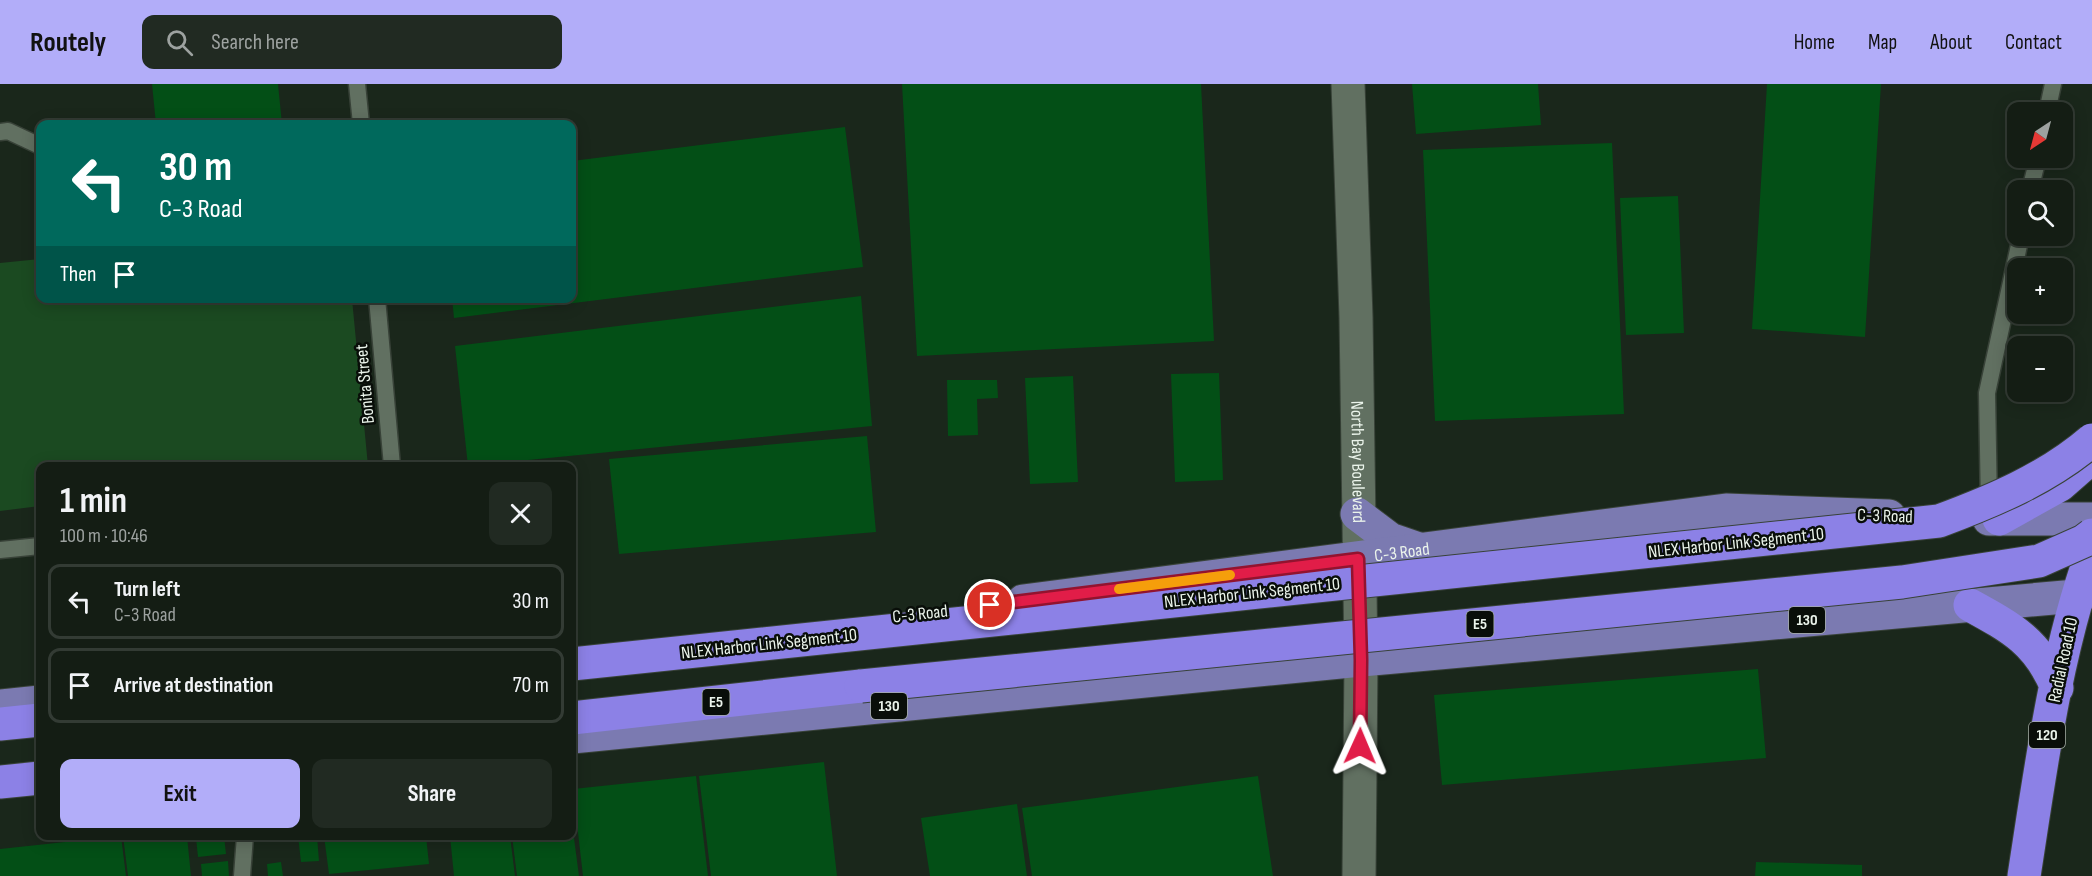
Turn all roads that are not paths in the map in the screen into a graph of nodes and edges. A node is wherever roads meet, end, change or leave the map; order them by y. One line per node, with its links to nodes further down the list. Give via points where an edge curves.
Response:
1 (357, 84): 5 (lane)
2 (1348, 84): 13 (main road, North Bay Boulevard)
3 (2053, 84): 4 (lane)
4 (2049, 102)
5 (361, 120)
6 (0, 132): 7 (lane, via 8,131)
7 (36, 144)
8 (2019, 246): 14 (lane, via 1987,393)
9 (377, 303): 12 (lane, Bonita Street)
10 (2092, 440): 26 (highway, NLEX Harbor Link Segment 10, bridge, via 2076,454 2016,489 1939,521)
11 (2092, 458): 14 (highway, via 2060,485)
12 (392, 462)
13 (1358, 514): 19 (main road, via 1390,539); 21 (main road, North Bay Boulevard)
14 (1994, 519): 15 (main road, C-3 Road); 19 (main road, C-3 Road, via 1725,510)
15 (2092, 519)
16 (2092, 535): 30 (highway, E5, bridge, via 2039,561 1902,582)
17 (36, 546): 18 (lane)
18 (0, 550)
19 (1424, 551): 21 (main road, C-3 Road)
20 (2092, 552): 22 (highway, Radial Road 10 / 120)
21 (1358, 559): 24 (main road, C-3 Road, via 924,614); 25 (main road, North Bay Boulevard)
22 (2084, 594): 23 (main road, 130); 27 (highway, Radial Road 10 / 120)
23 (1970, 605): 25 (main road, 130); 27 (highway, via 2027,642)
24 (576, 650)
25 (1361, 660): 33 (main road, 130); 40 (main road, North Bay Boulevard)
26 (576, 664)
27 (2057, 688): 41 (highway, Radial Road 10 / 120)
28 (36, 702): 29 (main road)
29 (0, 706)
30 (576, 718)
31 (36, 720): 32 (highway)
32 (0, 724)
33 (576, 736)
34 (36, 778): 35 (highway)
35 (0, 782)
36 (36, 793): 37 (main road)
37 (0, 797)
38 (245, 840): 39 (lane)
39 (242, 876)
40 (1359, 876)
41 (2024, 876)

